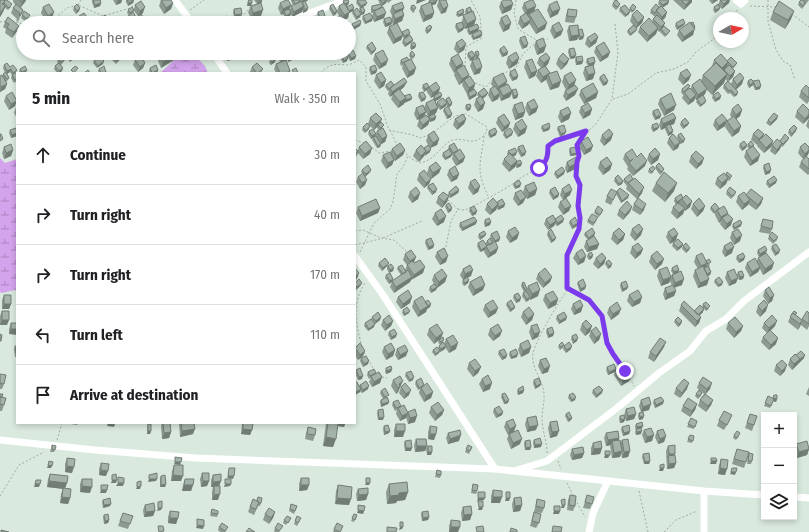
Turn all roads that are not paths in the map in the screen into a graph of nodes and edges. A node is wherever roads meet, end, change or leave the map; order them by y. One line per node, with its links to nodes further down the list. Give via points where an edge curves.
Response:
1 (175, 0): 3 (street)
2 (345, 0): 4 (street)
3 (186, 16)
4 (302, 16)
5 (219, 60): 6 (street)
6 (226, 72)
7 (809, 252): 10 (street, via 744,301 726,319 706,331 690,351)
8 (357, 259): 11 (street)
9 (0, 440): 11 (street, via 196,458)
10 (547, 461): 12 (street); 13 (street)
11 (495, 469): 12 (street)
12 (511, 471): 13 (street)
13 (549, 475): 14 (street)
14 (608, 481): 15 (street); 19 (street, via 593,513)
15 (704, 491): 16 (street); 20 (street)
16 (761, 495)
17 (797, 497): 18 (street)
18 (809, 498)
19 (589, 532)
20 (704, 532)

